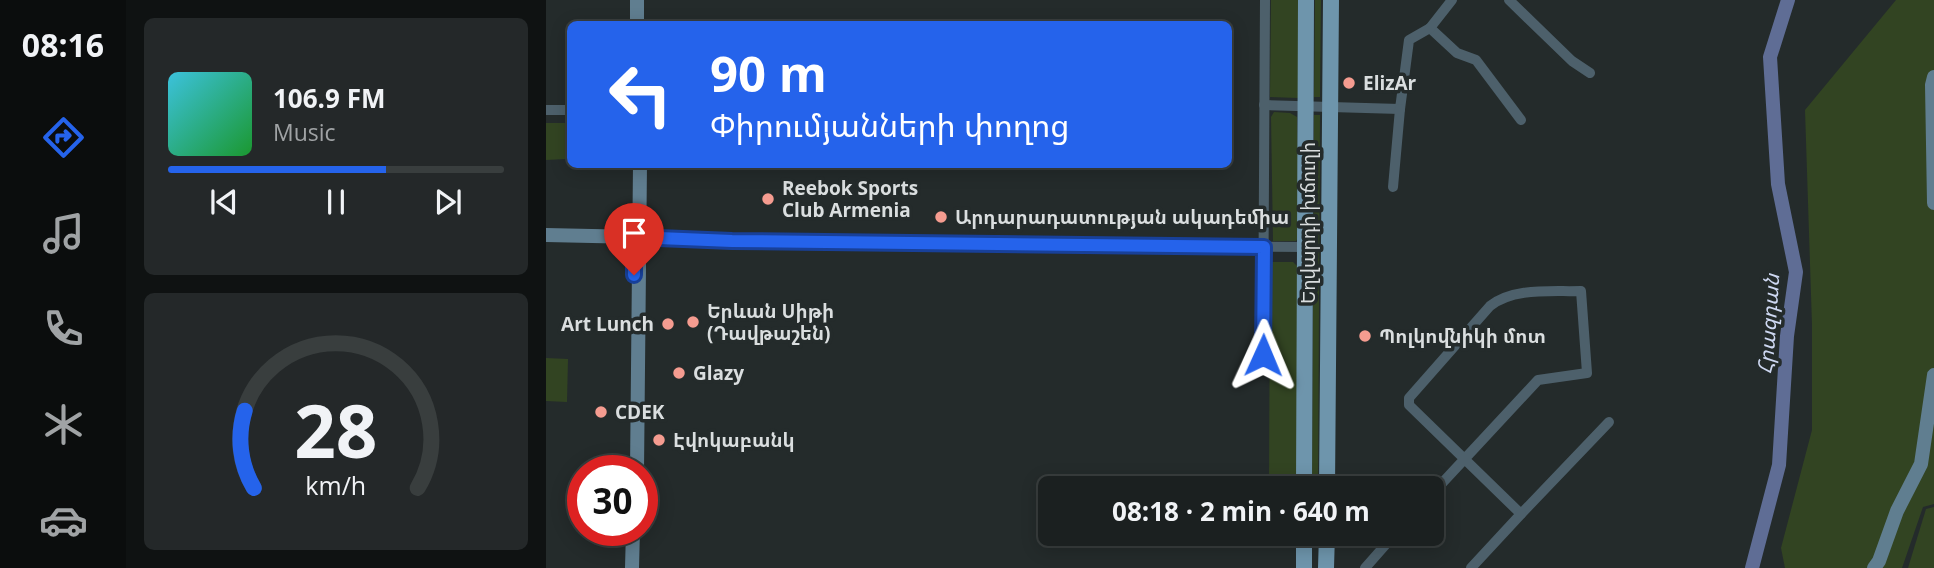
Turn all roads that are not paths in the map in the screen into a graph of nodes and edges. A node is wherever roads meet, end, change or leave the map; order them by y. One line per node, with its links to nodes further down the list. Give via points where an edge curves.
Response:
1 (637, 0): 8 (street)
2 (643, 0): 9 (street)
3 (1265, 0): 13 (street)
4 (1306, 0): 14 (main road, Եղվարդի խճուղի)
5 (1331, 0): 15 (main road, Եղվարդի խճուղի)
6 (1452, 0): 10 (street)
7 (1509, 0): 11 (street)
8 (637, 21)
9 (643, 21)
10 (1430, 28): 16 (street, via 1409,40); 19 (street, via 1457,53 1476,60)
11 (1590, 73)
12 (1934, 77): 22 (street)
13 (1264, 106): 14 (street); 25 (street)
14 (1305, 107): 15 (street); 26 (main road, Եղվարդի խճուղի)
15 (1330, 107): 16 (street); 33 (main road, Եղվարդի խճուղի)
16 (1400, 109): 21 (street)
17 (546, 110): 18 (street)
18 (567, 110)
19 (1521, 120)
20 (638, 168): 24 (street)
21 (1393, 187)
22 (1934, 204)
23 (546, 235): 24 (street)
24 (636, 237): 25 (street); 30 (street)
25 (1264, 247): 26 (street); 27 (street)
26 (1305, 247): 32 (main road, Եղվարդի խճուղի)
27 (1263, 355)
28 (1934, 375): 45 (street, via 1922,464)
29 (1609, 422): 35 (street)
30 (635, 455)
31 (1464, 459): 31 (street, via 1409,405 1409,398 1500,298 1581,290 1587,373 1538,380); 34 (street); 35 (street)
32 (1304, 476)
33 (1327, 476)
34 (1444, 481)
35 (1521, 514): 44 (street)
36 (635, 546): 40 (street)
37 (1304, 546): 41 (main road)
38 (1327, 546): 42 (main road)
39 (1384, 546): 43 (street)
40 (635, 568)
41 (1304, 568)
42 (1326, 568)
43 (1365, 568)
44 (1471, 568)
45 (1874, 568)

